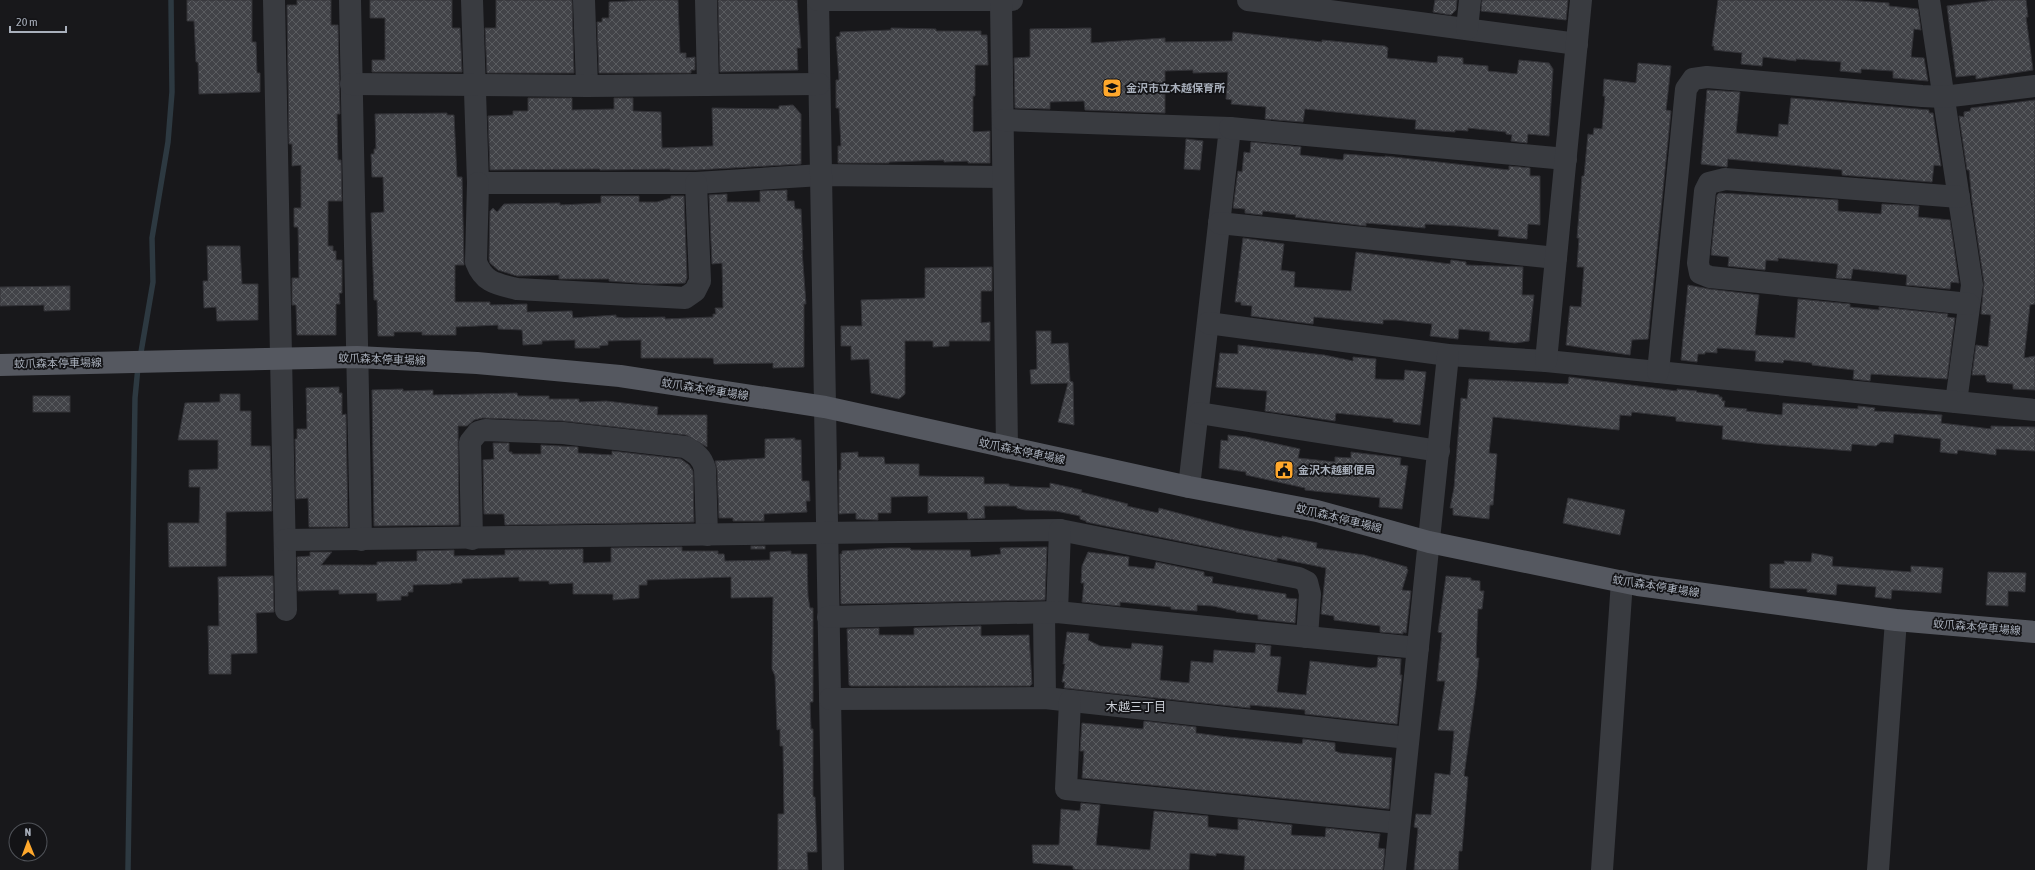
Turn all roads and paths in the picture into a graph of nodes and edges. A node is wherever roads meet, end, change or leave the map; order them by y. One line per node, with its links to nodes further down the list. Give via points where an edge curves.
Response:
1 (274, 0): 39 (street)
2 (350, 0): 16 (street)
3 (472, 0): 19 (street)
4 (584, 0): 20 (street)
5 (706, 0): 18 (street)
6 (818, 0): 7 (street); 17 (street)
7 (930, 0): 12 (street)
8 (1248, 0): 13 (street)
9 (1470, 0): 14 (street)
10 (1581, 0): 15 (street)
11 (1929, 0): 22 (street)
12 (1006, 1): 23 (street)
13 (1356, 7): 14 (street)
14 (1466, 29): 15 (street)
15 (1577, 44): 25 (street)
16 (351, 84): 19 (street); 38 (street)
17 (819, 84): 18 (street); 26 (street)
18 (708, 85): 20 (street)
19 (475, 86): 20 (street); 29 (street)
20 (587, 86)
21 (2035, 86): 22 (street)
22 (1944, 97): 30 (street); 33 (street, via 1707,77 1693,80 1686,89)
23 (1003, 120): 24 (street); 27 (street)
24 (1230, 128): 25 (street); 31 (street)
25 (1566, 159): 32 (street)
26 (821, 175): 27 (street); 28 (street); 44 (street)
27 (1003, 176): 47 (street)
28 (696, 182): 29 (street); 29 (street, via 700,281 695,291 685,298 517,289 492,282 480,271 476,262)
29 (478, 183)
30 (1959, 198): 34 (street, via 1725,179 1709,183 1698,263); 35 (street, via 1972,285)
31 (1219, 223): 32 (street); 36 (street)
32 (1556, 258): 40 (street)
33 (1668, 272): 34 (street); 42 (street)
34 (1700, 273): 35 (street, via 1710,277)
35 (1969, 304): 43 (street)
36 (1208, 323): 37 (street); 46 (street)
37 (1448, 355): 40 (street); 48 (street)
38 (357, 357): 39 (main road, 蚊爪森本停車場線); 44 (main road, 蚊爪森本停車場線, via 620,376); 55 (street)
39 (282, 358): 41 (main road, 蚊爪森本停車場線); 54 (street)
40 (1546, 361): 42 (street)
41 (0, 365)
42 (1658, 372): 43 (street)
43 (1956, 402): 45 (street)
44 (825, 407): 47 (main road, 蚊爪森本停車場線); 51 (street)
45 (2035, 410)
46 (1198, 413): 48 (street); 49 (street)
47 (1007, 448): 49 (main road, 蚊爪森本停車場線)
48 (1439, 451): 56 (street)
49 (1189, 487): 56 (main road, 蚊爪森本停車場線, via 1317,511)
50 (1060, 530): 51 (street); 59 (street); 63 (street, via 1299,578 1307,582 1310,594)
51 (827, 533): 52 (street); 60 (street)
52 (707, 535): 53 (street); 53 (street, via 705,469 699,455 685,447 563,434 485,430 478,432 470,442)
53 (472, 539): 55 (street)
54 (285, 540): 55 (street); 58 (street)
55 (361, 540)
56 (1429, 542): 57 (main road, 蚊爪森本停車場線); 64 (street)
57 (1622, 581): 61 (main road, 蚊爪森本停車場線); 72 (street)
58 (286, 610)
59 (1050, 613): 60 (street); 63 (street); 65 (street)
60 (828, 617): 66 (street)
61 (1896, 620): 62 (main road, 蚊爪森本停車場線); 73 (street)
62 (2035, 632)
63 (1307, 637): 64 (street)
64 (1418, 648): 68 (street)
65 (1045, 698): 66 (street); 67 (street)
66 (830, 699): 70 (street)
67 (1070, 701): 68 (street); 69 (street, via 1066,789)
68 (1408, 738): 69 (street)
69 (1399, 823): 71 (street)
70 (832, 870)
71 (1395, 870)
72 (1602, 870)
73 (1878, 870)

